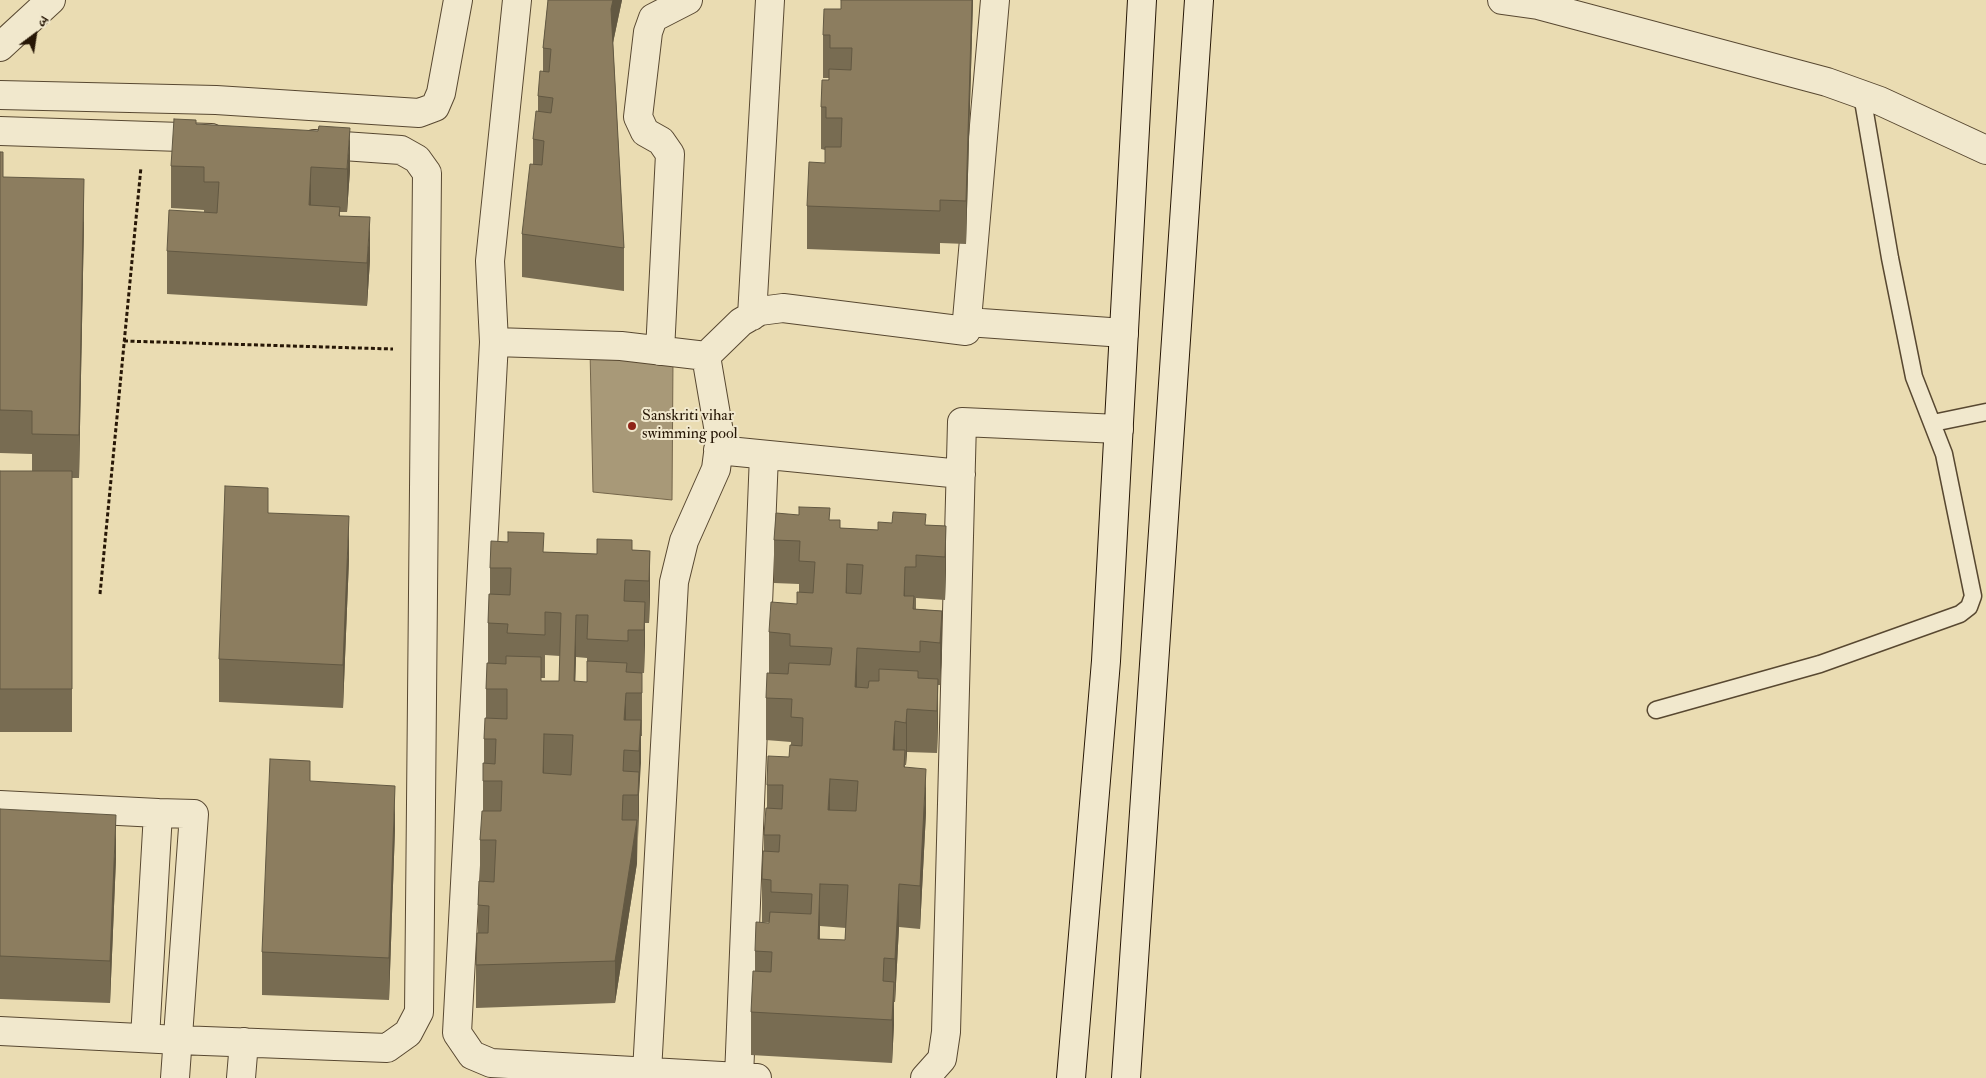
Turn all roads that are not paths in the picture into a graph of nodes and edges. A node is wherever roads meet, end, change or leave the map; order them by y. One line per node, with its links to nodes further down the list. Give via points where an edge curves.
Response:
1 (51, 0): 10 (street)
2 (458, 0): 11 (street, via 441,93 435,107 419,113 216,100)
3 (517, 0): 20 (street, via 490,261)
4 (688, 0): 21 (street, via 653,18 648,32 638,117 645,132 661,141 670,154)
5 (770, 0): 17 (street)
6 (995, 0): 18 (street)
7 (1142, 0): 19 (street)
8 (1199, 0): 42 (street)
9 (1502, 0): 12 (street, via 1548,7 1827,82)
10 (0, 47)
11 (0, 95)
12 (1862, 95): 16 (street); 24 (lane, via 1914,378)
13 (0, 131): 14 (street, via 144,134)
14 (233, 140)
15 (292, 143): 35 (street, via 401,150 417,159 427,173 419,1012 408,1033 387,1048)
16 (1986, 150)
17 (752, 316): 18 (street, via 760,311 783,308 966,331); 22 (street, via 740,322)
18 (967, 322): 19 (street)
19 (1124, 333): 25 (street)
20 (494, 342): 21 (street, via 621,346); 36 (street, via 457,1033 472,1055 491,1063)
21 (660, 351): 22 (street)
22 (706, 356): 26 (street, via 720,438)
23 (1986, 412): 24 (lane)
24 (1933, 424): 29 (lane, via 1944,454 1973,596 1969,607 1960,614 1820,664)
25 (1119, 429): 28 (street, via 962,422); 41 (street, via 1106,660)
26 (718, 450): 27 (street); 36 (street, via 716,470 684,541 674,582)
27 (764, 455): 28 (street); 39 (street)
28 (961, 474): 40 (street, via 946,1032 942,1059)
29 (1656, 710)
30 (0, 805): 31 (street)
31 (158, 813): 33 (street); 34 (street, via 194,814)
32 (0, 1030): 33 (street)
33 (145, 1038): 34 (street)
34 (179, 1040): 35 (street); 37 (street)
35 (244, 1042): 38 (street)
36 (647, 1072): 39 (street)
37 (176, 1078)
38 (241, 1078)
39 (748, 1078)
40 (925, 1078)
41 (1071, 1078)
42 (1126, 1078)

